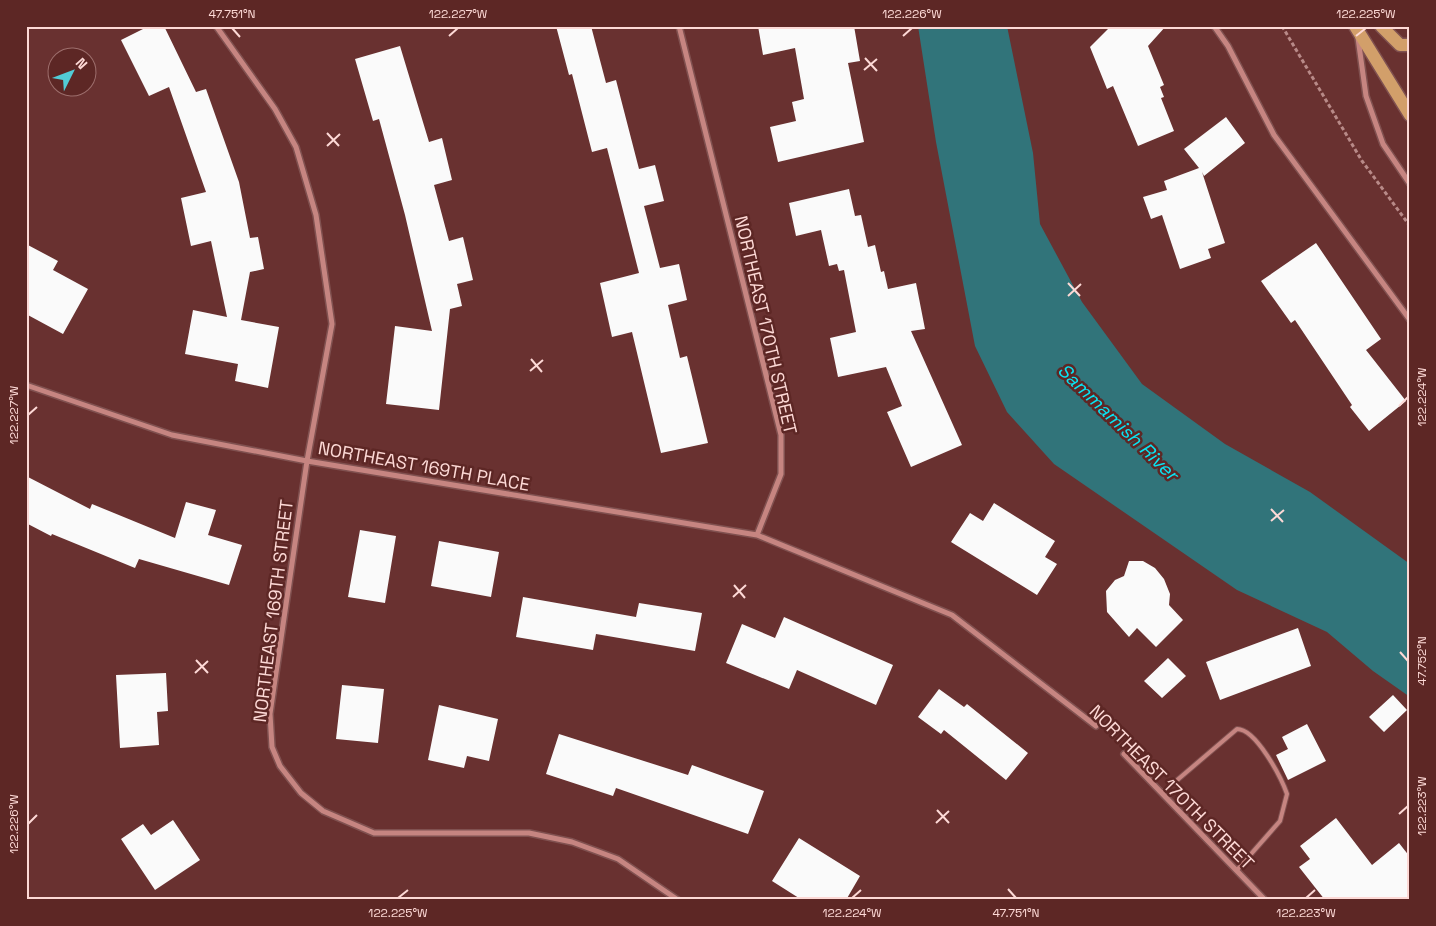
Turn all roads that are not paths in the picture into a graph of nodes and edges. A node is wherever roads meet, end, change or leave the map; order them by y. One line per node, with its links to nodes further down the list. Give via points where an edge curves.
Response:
1 (216, 26): 11 (street, NORTHEAST 169TH PLACE, via 275,108 296,147 316,215 332,324)
2 (679, 26): 12 (street, NORTHEAST 170TH STREET, via 780,435 781,474)
3 (1214, 26): 9 (street, via 1228,46 1274,135)
4 (1381, 26): 6 (main road, via 1400,45)
5 (1356, 28): 7 (main road); 8 (street, via 1366,96 1382,144)
6 (1410, 45)
7 (1410, 114)
8 (1410, 184)
9 (1410, 320)
10 (26, 385): 11 (street, via 172,435)
11 (307, 461): 12 (street, NORTHEAST 169TH PLACE); 17 (street, NORTHEAST 169TH STREET, via 270,714 272,747 280,766 301,793 323,811 374,834 529,834 572,842 618,860)
12 (757, 535): 13 (street, NORTHEAST 170TH STREET, via 952,615)
13 (1096, 726)
14 (1124, 754): 15 (street, NORTHEAST 170TH STREET)
15 (1162, 793): 16 (street, NORTHEAST 170TH STREET); 16 (lane, via 1237,729 1250,733 1287,794 1280,821)
16 (1237, 870): 18 (street, NORTHEAST 170TH STREET)
17 (678, 900)
18 (1265, 900)

